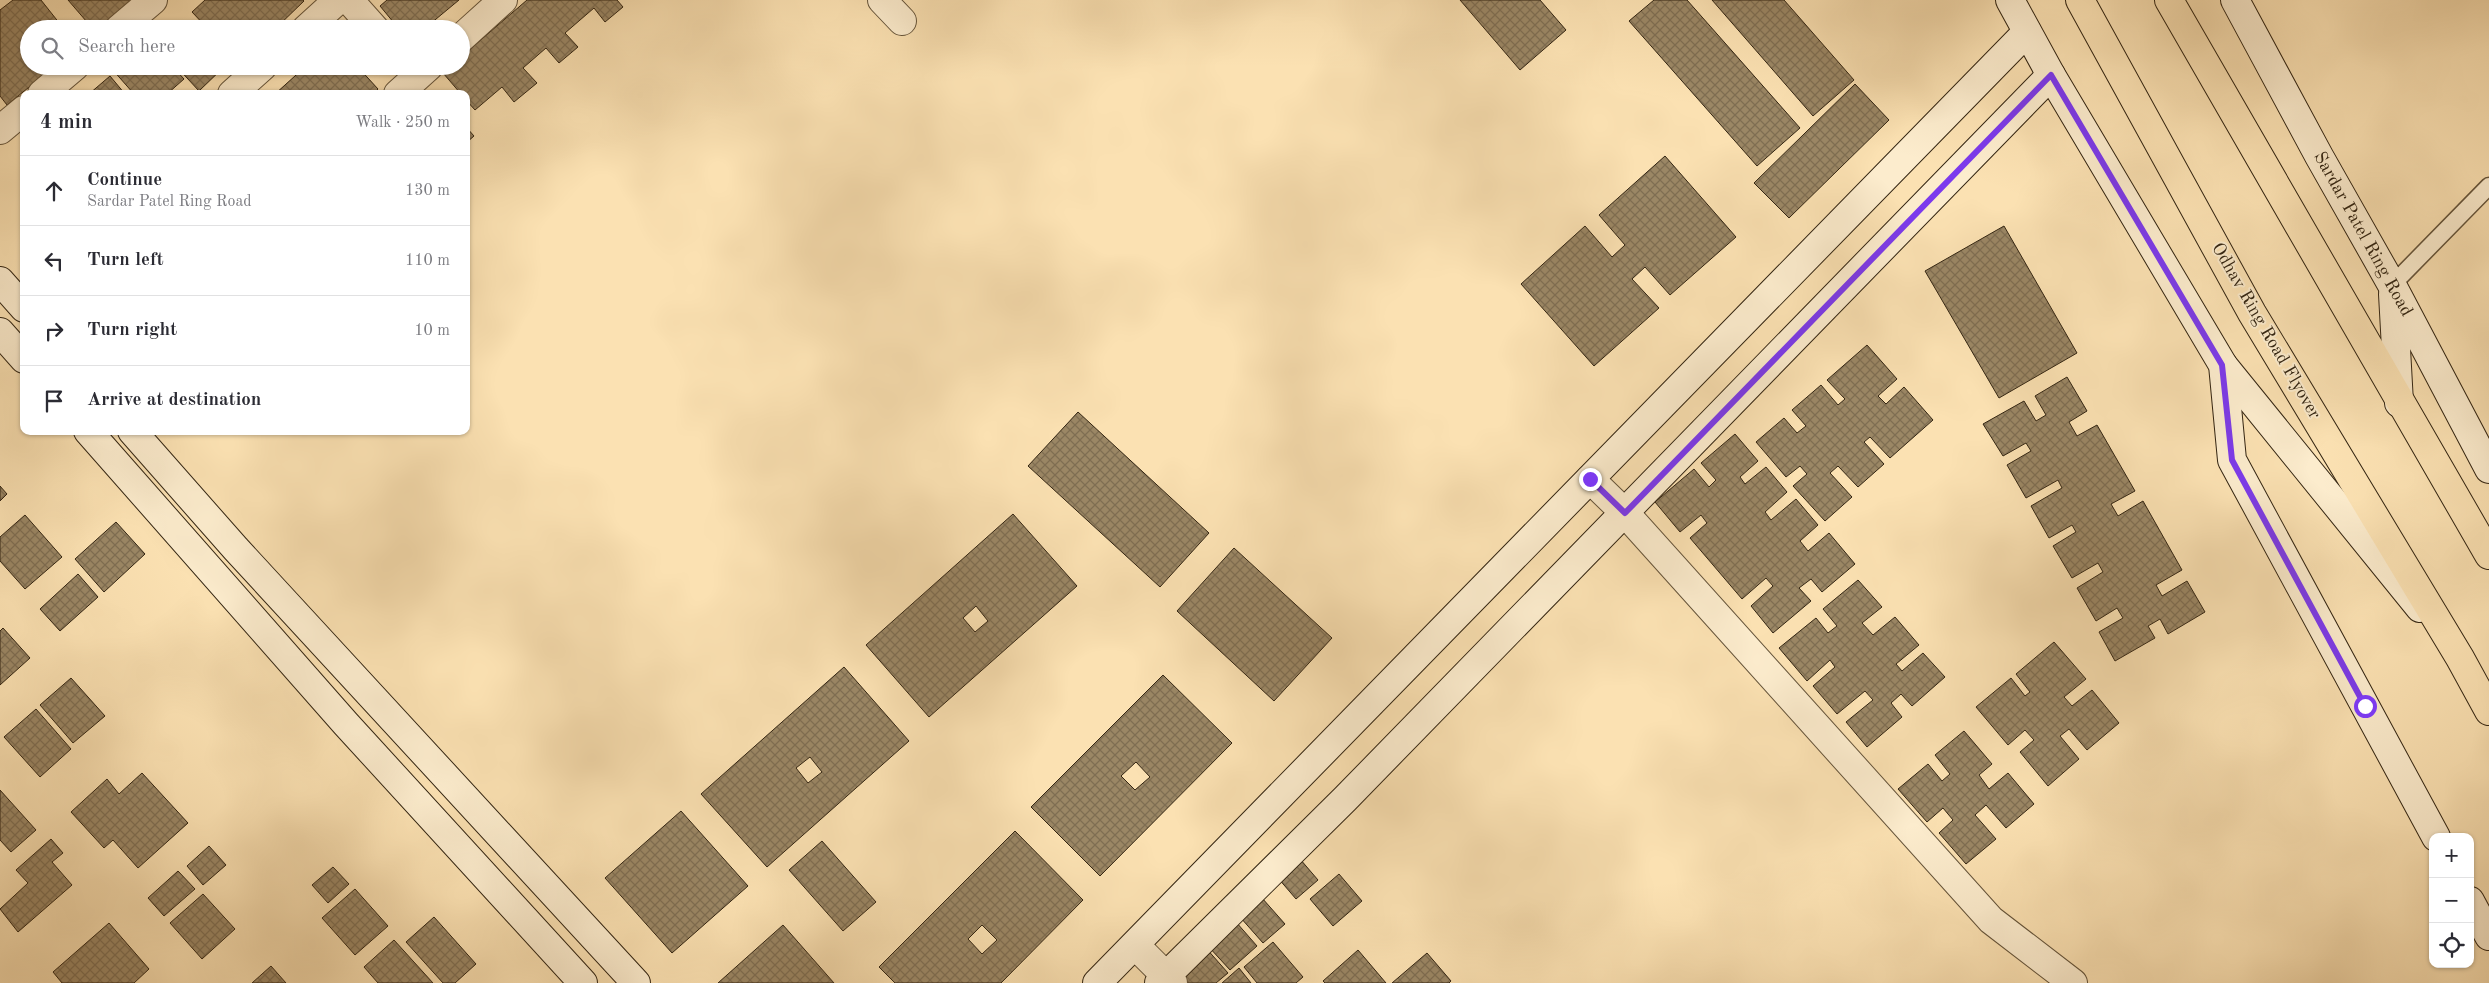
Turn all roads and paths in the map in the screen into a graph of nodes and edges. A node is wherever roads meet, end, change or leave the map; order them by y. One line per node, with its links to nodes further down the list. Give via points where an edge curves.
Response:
1 (153, 0): 10 (street)
2 (338, 0): 11 (street)
3 (350, 0): 12 (street)
4 (503, 0): 14 (street)
5 (882, 0): 13 (street)
6 (2010, 0): 15 (street)
7 (2080, 0): 41 (highway, Odhav Ring Road Flyover, via 2252,313)
8 (2169, 0): 32 (highway)
9 (2235, 0): 27 (street, Sardar Patel Ring Road)
10 (130, 20)
11 (316, 20)
12 (368, 20)
13 (902, 21)
14 (470, 30)
15 (2027, 32): 19 (street); 36 (street)
16 (64, 75): 20 (street)
17 (253, 75): 21 (street)
18 (415, 75): 22 (street)
19 (2051, 75): 31 (street); 38 (street)
20 (47, 90)
21 (236, 90)
22 (402, 90)
23 (20, 113): 24 (street)
24 (0, 130)
25 (2489, 186): 27 (lane)
26 (0, 281): 28 (street)
27 (2392, 285): 32 (street); 35 (street, Sardar Patel Ring Road)
28 (20, 304)
29 (0, 332): 30 (street)
30 (20, 354)
31 (2222, 365): 41 (street); 45 (street, via 2232,460)
32 (2399, 402): 40 (highway)
33 (91, 435): 39 (street)
34 (136, 435): 37 (street)
35 (2489, 469)
36 (1590, 479): 38 (street); 48 (street)
37 (202, 510): 39 (street); 42 (street)
38 (1625, 513): 49 (street); 53 (street, via 1991,920)
39 (177, 533): 44 (street)
40 (2489, 555)
41 (2460, 658): 43 (highway)
42 (374, 700): 44 (street); 51 (street)
43 (2489, 711)
44 (346, 724): 50 (street)
45 (2434, 833)
46 (2474, 908): 47 (street)
47 (2489, 936)
48 (1136, 946): 49 (street); 52 (street)
49 (1166, 980)
50 (583, 983)
51 (636, 983)
52 (1098, 983)
53 (2073, 983)

